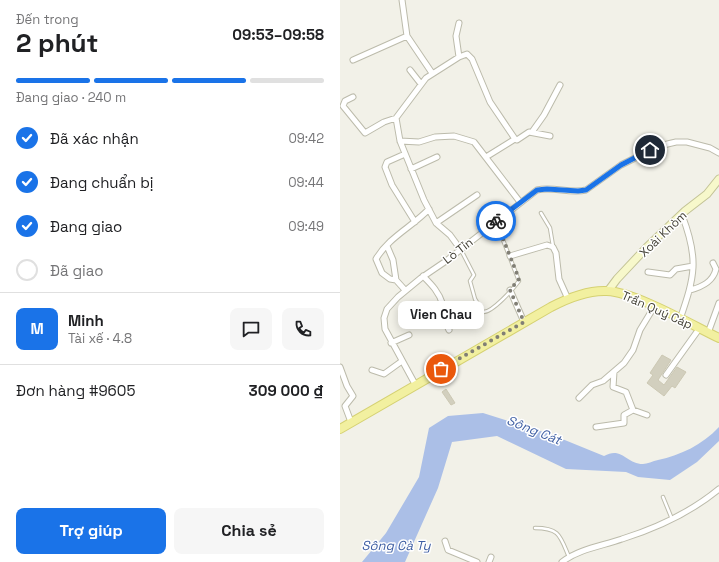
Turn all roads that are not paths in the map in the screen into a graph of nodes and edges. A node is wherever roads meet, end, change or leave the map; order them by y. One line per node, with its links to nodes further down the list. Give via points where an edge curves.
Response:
1 (402, 0): 3 (street)
2 (459, 22): 4 (street, via 456,36)
3 (407, 36): 5 (street); 7 (street)
4 (458, 57): 7 (street); 14 (street, via 467,54 470,56 490,102)
5 (353, 60)
6 (410, 70): 8 (street)
7 (432, 73): 8 (street)
8 (420, 84): 11 (street)
9 (560, 85): 12 (street)
10 (353, 97): 11 (street, via 343,106 365,133)
11 (396, 118): 15 (street)
12 (532, 132): 13 (street); 14 (street)
13 (550, 136)
14 (515, 139): 19 (street)
15 (400, 141): 17 (street); 19 (street, via 419,142 433,137 454,136 474,142)
16 (719, 153): 23 (street, Lò Tỉn, via 687,142 669,144 632,159 586,190 543,189)
17 (405, 154): 20 (street); 28 (street, via 387,162 385,167 392,185)
18 (437, 157): 20 (street)
19 (486, 157): 23 (street)
20 (411, 169): 24 (street)
21 (719, 179): 26 (street, Xoài Khòm, via 707,194)
22 (477, 195): 29 (street)
23 (520, 202): 27 (street, Lò Tỉn)
24 (429, 209): 28 (street); 29 (street)
25 (541, 213): 31 (lane, via 550,228)
26 (682, 215): 35 (street, via 688,230); 42 (street, Xoài Khòm, via 647,247)
27 (496, 221): 32 (street, Lò Tỉn); 33 (lane)
28 (415, 222): 30 (street, via 399,232)
29 (436, 223): 32 (street, via 450,235)
30 (387, 246): 38 (street, via 393,260); 38 (street, via 376,262 386,277)
31 (553, 247): 33 (street, via 547,245); 43 (street, via 559,279)
32 (461, 250): 37 (street, Lò Tỉn); 40 (lane, via 474,275 470,281 475,299 483,312 495,307)
33 (510, 256): 40 (lane, via 519,279)
34 (713, 263): 41 (street, via 716,269 711,279 701,287)
35 (693, 266): 36 (street, via 676,269 670,274); 41 (street)
36 (648, 272)
37 (423, 276): 39 (street, Lò Tỉn); 49 (street, via 439,294 443,306 443,319)
38 (396, 280): 39 (street)
39 (405, 290): 53 (street, Lò Tỉn, via 389,306 385,315 385,329)
40 (510, 290): 47 (street)
41 (690, 290): 46 (street)
42 (608, 291): 43 (main road, Trần Quý Cáp, via 590,292); 45 (main road, Trần Quý Cáp)
43 (568, 299): 47 (main road, Trần Quý Cáp)
44 (719, 303): 50 (street)
45 (654, 307): 46 (main road, Trần Quý Cáp); 57 (street, via 640,330 629,356)
46 (680, 319): 48 (main road, Trần Quý Cáp)
47 (524, 322): 59 (main road, Trần Quý Cáp)
48 (699, 329): 50 (main road, Trần Quý Cáp); 58 (street)
49 (449, 330)
50 (708, 333): 52 (main road, Trần Quý Cáp)
51 (409, 335): 53 (street)
52 (719, 338)
53 (391, 343): 54 (street, Lò Tỉn)
54 (402, 361): 56 (street, via 384,374); 59 (street, Lò Tỉn)
55 (340, 367): 63 (street, via 353,396 345,406)
56 (372, 370)
57 (614, 372): 60 (street, via 592,385); 61 (street, via 613,387 626,392)
58 (666, 375)
59 (415, 384): 63 (main road, Trần Quý Cáp)
60 (579, 398)
61 (633, 410): 62 (street); 64 (street, via 624,415 624,423)
62 (647, 415)
63 (351, 422): 65 (main road, Trần Quý Cáp)
64 (596, 427)
65 (340, 429)
66 (719, 489): 68 (street)
67 (663, 497): 68 (lane)
68 (673, 520): 71 (street)
69 (535, 528): 71 (lane, via 548,528 557,533)
70 (444, 541): 72 (street, via 448,550)
71 (569, 557): 73 (street)
72 (477, 562)
73 (562, 562)

